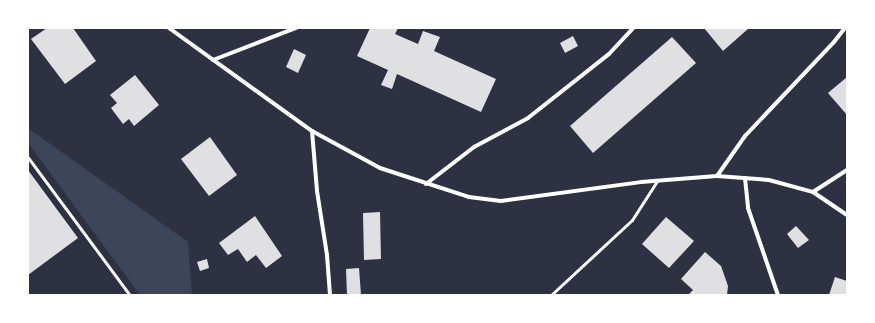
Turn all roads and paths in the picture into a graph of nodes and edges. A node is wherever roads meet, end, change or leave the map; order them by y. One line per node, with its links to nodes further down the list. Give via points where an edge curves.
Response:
1 (169, 28): 5 (street)
2 (296, 28): 5 (street)
3 (633, 28): 12 (street, via 609,54 528,118 474,147)
4 (845, 28): 9 (street, via 745,136)
5 (213, 60): 6 (street)
6 (312, 131): 12 (street, via 380,168); 16 (street)
7 (28, 157): 15 (path)
8 (847, 170): 13 (street)
9 (717, 176): 10 (street); 11 (street)
10 (745, 178): 13 (street, via 769,180); 18 (street, via 748,208)
11 (657, 181): 12 (street, via 502,201 469,197); 17 (lane, via 632,220)
12 (426, 184)
13 (813, 192): 14 (street)
14 (847, 215)
15 (130, 295)
16 (330, 295)
17 (551, 295)
18 (778, 295)

